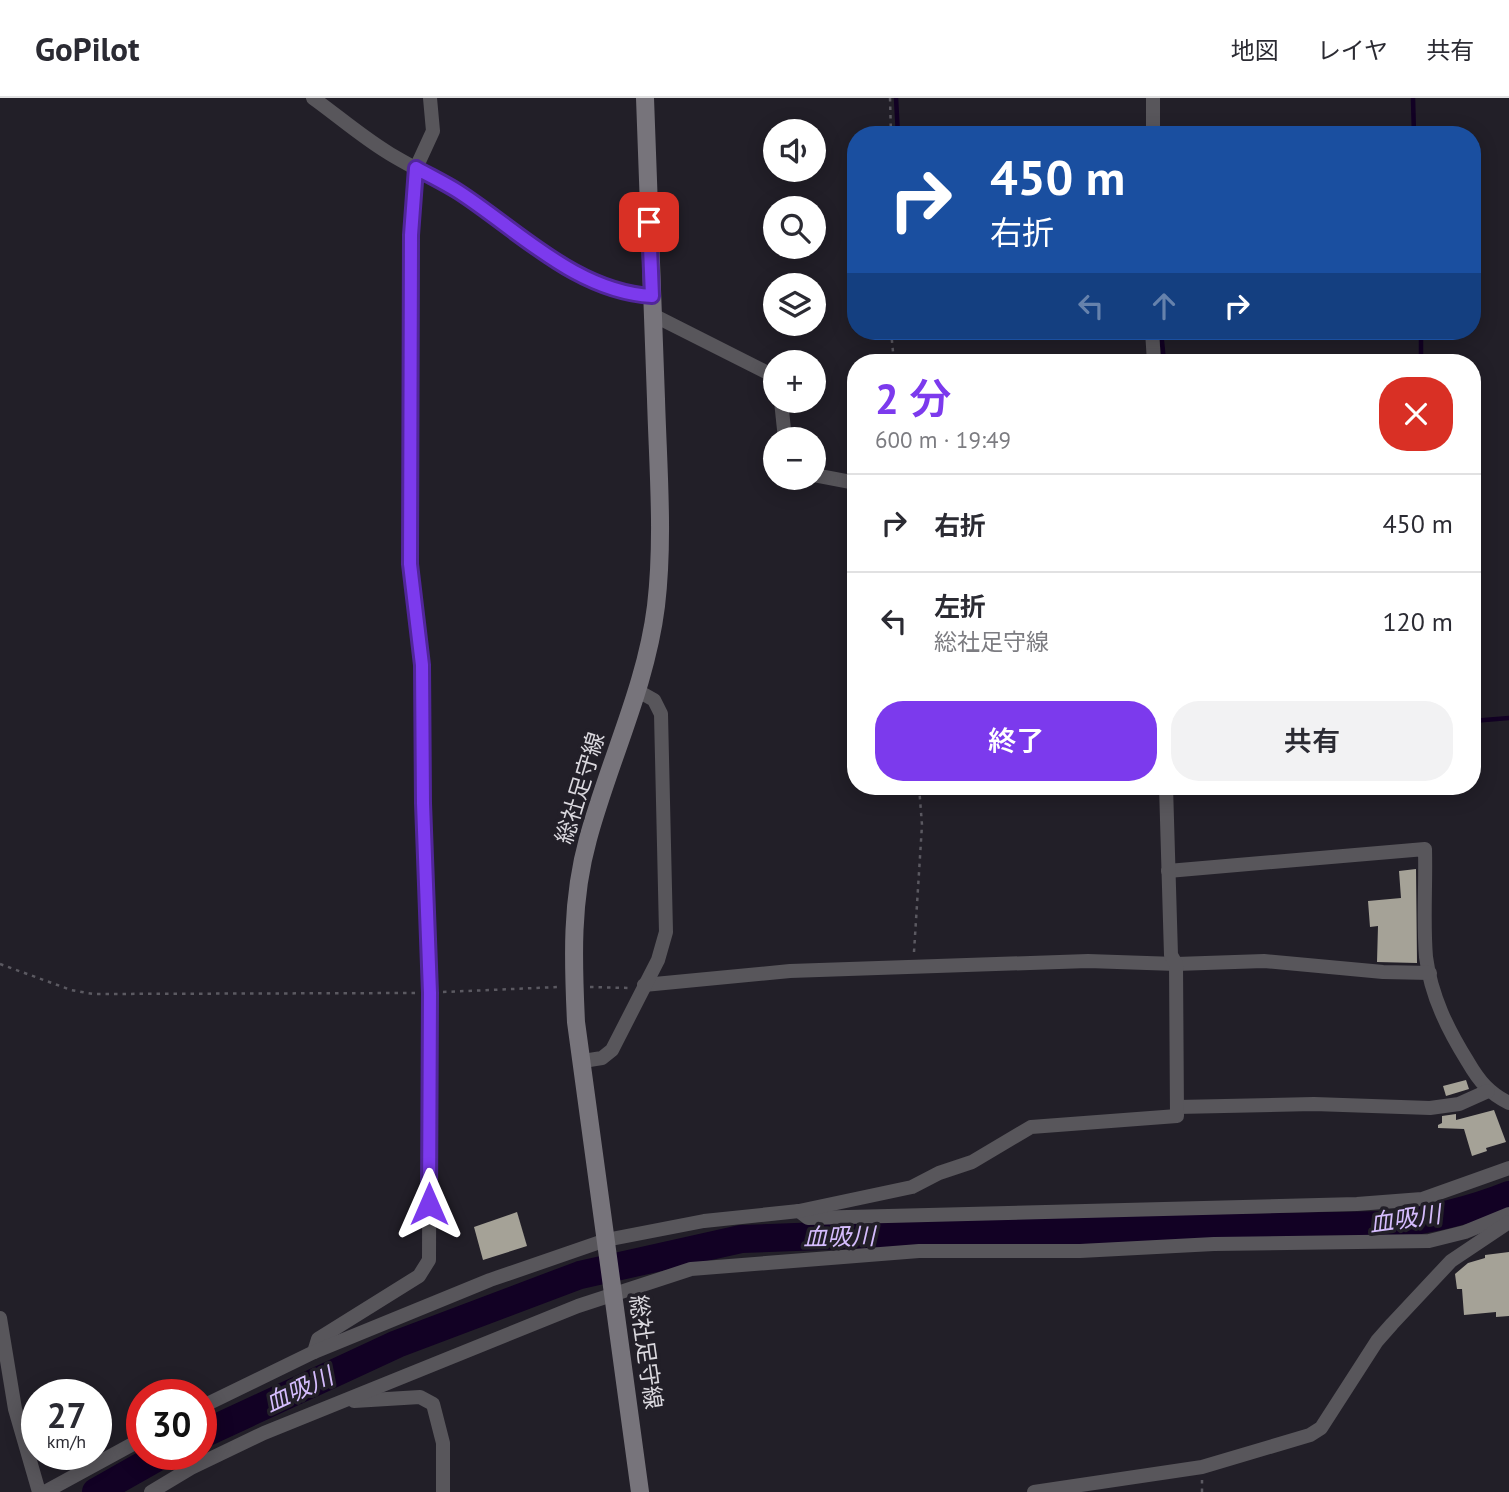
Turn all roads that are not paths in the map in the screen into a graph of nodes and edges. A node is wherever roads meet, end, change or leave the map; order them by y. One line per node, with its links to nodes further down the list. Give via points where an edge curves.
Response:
1 (313, 98): 6 (street)
2 (430, 98): 6 (street, via 433,131)
3 (645, 98): 7 (main road, 総社足守線)
4 (1153, 98): 5 (street)
5 (1153, 126)
6 (416, 168): 7 (street, via 571,268 631,295); 29 (street, via 411,235 410,564 422,665 430,993 429,1260 419,1276 318,1339)
7 (652, 296): 8 (main road, 総社足守線)
8 (653, 315): 9 (street); 12 (main road, 総社足守線, via 660,559 656,609)
9 (763, 370)
10 (826, 477): 11 (street)
11 (847, 481)
12 (638, 691): 17 (street, via 654,700 661,714 665,867 666,932); 18 (main road, 総社足守線, via 587,841 577,891 572,950)
13 (1166, 795): 14 (street)
14 (1168, 871): 15 (street, via 1171,955); 16 (street, via 1425,849)
15 (1176, 964): 16 (street, via 1264,961); 17 (street, via 1088,961 790,971); 21 (street)
16 (1430, 973): 19 (street, via 1448,1031)
17 (644, 986): 18 (street, via 612,1049 602,1058)
18 (583, 1061): 26 (main road, 総社足守線)
19 (1488, 1091): 20 (street); 21 (street, via 1459,1104 1430,1108 1314,1104)
20 (1509, 1103)
21 (1177, 1107): 23 (street, via 1177,1116 1031,1127 972,1162 912,1187)
22 (1509, 1168): 23 (street, via 1422,1199 1357,1204 808,1218)
23 (799, 1211): 26 (street, via 704,1220)
24 (1509, 1214): 27 (street, via 1465,1233 1429,1241 919,1251 691,1269)
25 (1509, 1222): 38 (street, via 1451,1261 1377,1340 1321,1427 1310,1434 1202,1466)
26 (607, 1245): 27 (main road, 総社足守線); 29 (street, via 490,1280)
27 (613, 1290): 31 (street); 37 (main road, 総社足守線)
28 (0, 1318): 33 (street, via 15,1409)
29 (314, 1352): 30 (street)
30 (217, 1399)
31 (343, 1401): 35 (street, via 252,1439); 36 (street, via 420,1397 433,1404 443,1443)
32 (126, 1448): 34 (street)
33 (39, 1492)
34 (46, 1492)
35 (150, 1492)
36 (443, 1492)
37 (640, 1492)
38 (1034, 1492)

